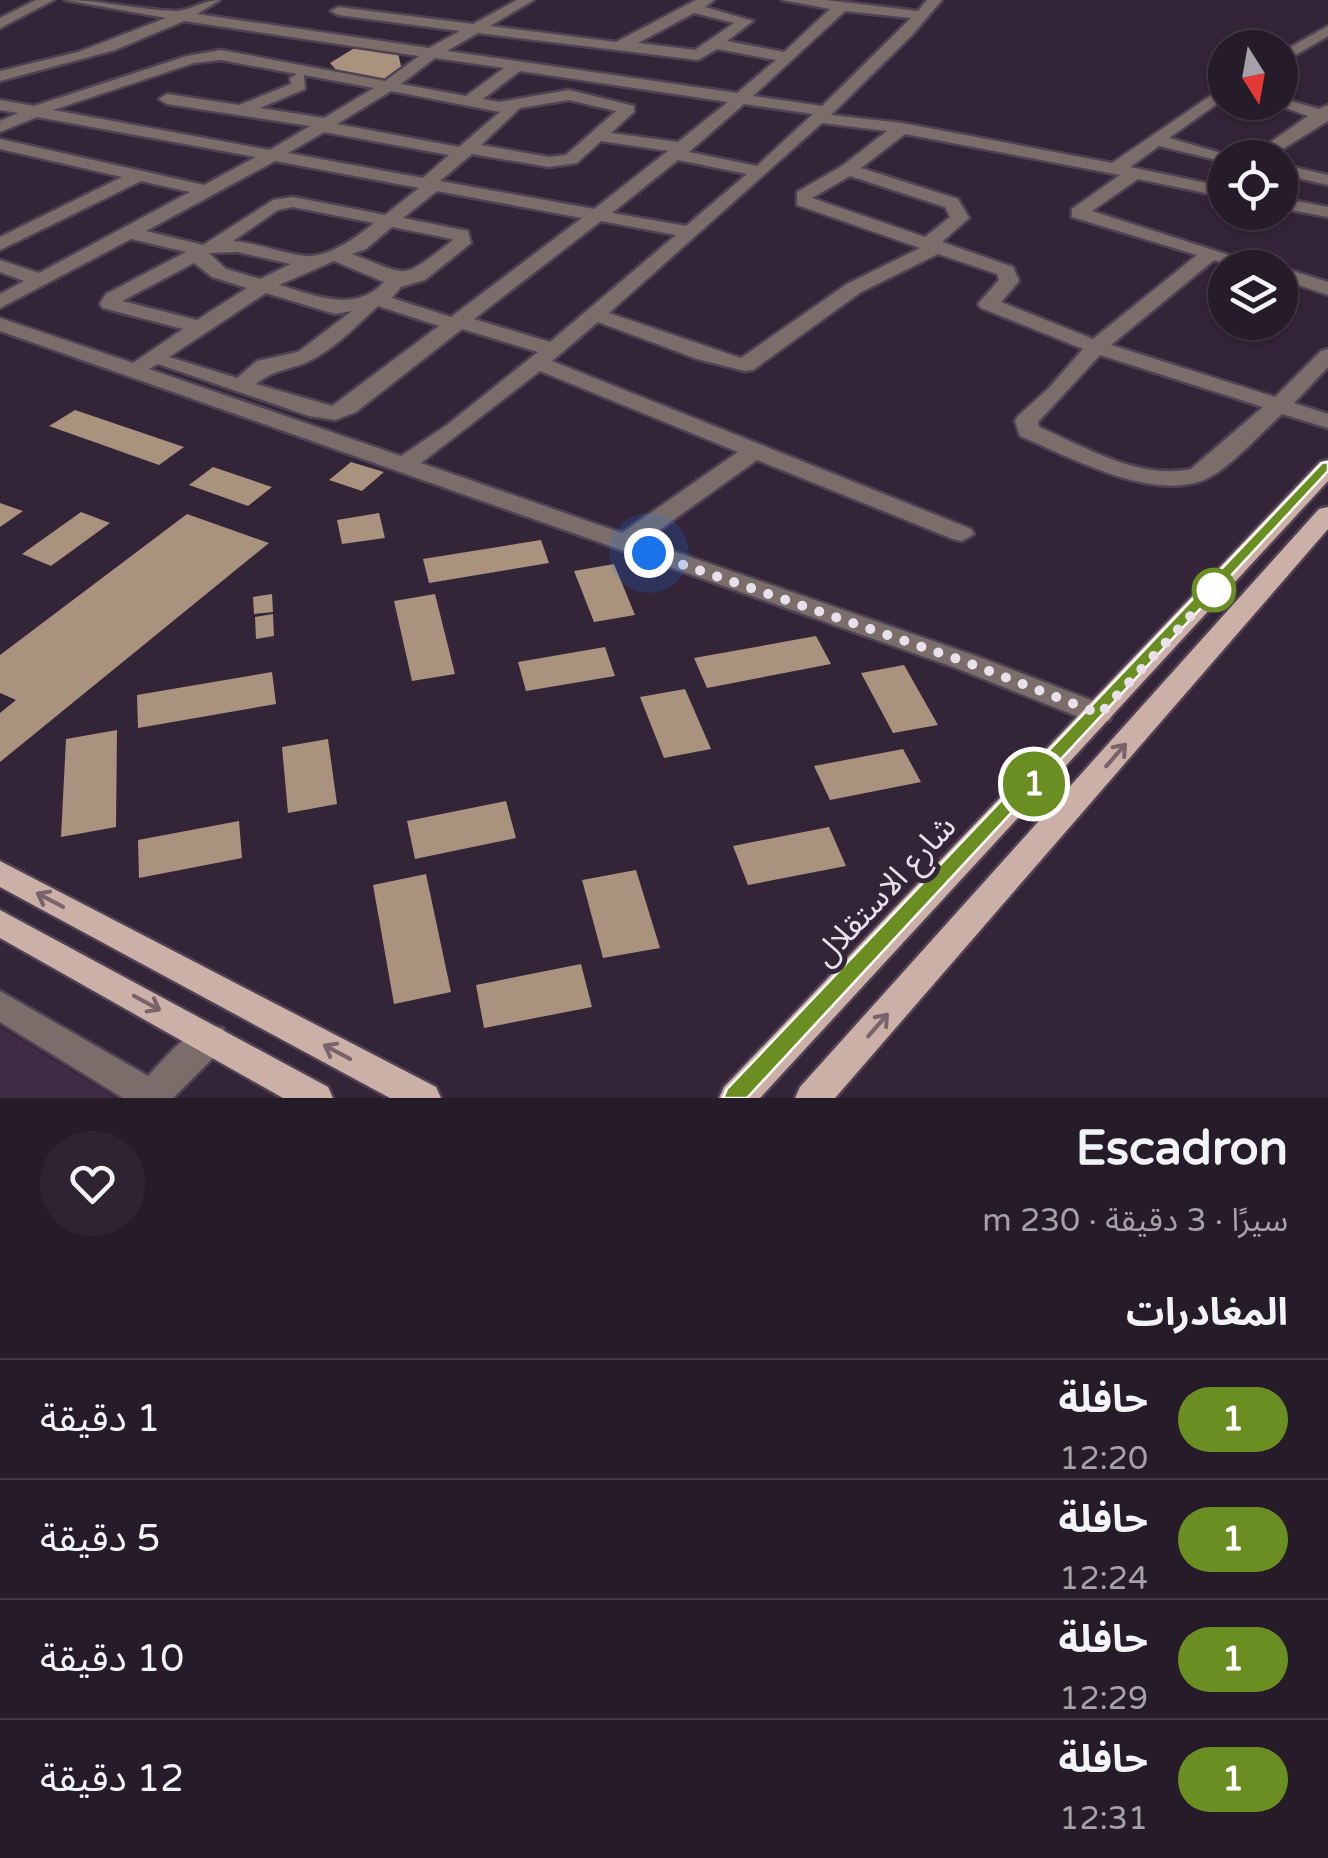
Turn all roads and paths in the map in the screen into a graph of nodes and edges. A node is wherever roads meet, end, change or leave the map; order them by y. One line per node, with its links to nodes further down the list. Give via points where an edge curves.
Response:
1 (47, 0): 17 (street)
2 (72, 0): 12 (street)
3 (146, 0): 12 (street)
4 (197, 0): 14 (street)
5 (214, 0): 14 (street)
6 (362, 0): 13 (street)
7 (527, 0): 18 (street)
8 (789, 0): 11 (street)
9 (935, 0): 15 (street)
10 (701, 5): 23 (street, via 746,21); 24 (street)
11 (842, 6): 15 (street); 27 (street)
12 (130, 8): 14 (street)
13 (338, 11): 16 (street); 20 (street)
14 (178, 15): 20 (street); 32 (street, via 86,57)
15 (918, 15): 46 (street)
16 (415, 22): 18 (street); 22 (street)
17 (0, 24)
18 (476, 30): 21 (street); 26 (street)
19 (1328, 30): 25 (street)
20 (302, 34): 22 (street); 28 (street)
21 (541, 38): 24 (street); 29 (street)
22 (383, 44): 26 (street)
23 (716, 44): 24 (street, via 692,56); 27 (street)
24 (620, 46): 31 (street)
25 (1298, 48)
26 (435, 52): 29 (street); 35 (street)
27 (787, 57): 36 (street)
28 (253, 60): 30 (street, via 208,56); 33 (street); 34 (street)
29 (512, 64): 31 (street); 38 (street)
30 (174, 66): 33 (street); 44 (street)
31 (582, 72): 36 (street)
32 (0, 73)
33 (228, 74): 34 (street)
34 (305, 75): 35 (street); 43 (street, via 299,86 268,102)
35 (387, 87): 38 (street); 47 (street)
36 (742, 97): 46 (street); 55 (street)
37 (167, 99): 43 (street)
38 (469, 101): 41 (street)
39 (1208, 103): 51 (street)
40 (0, 106): 44 (street)
41 (501, 106): 50 (street, via 570,94 626,106); 54 (street, via 512,113)
42 (1298, 107): 45 (street)
43 (236, 108): 47 (street)
44 (28, 112): 48 (street); 57 (street)
45 (1326, 114): 52 (street)
46 (821, 115): 49 (street); 60 (street)
47 (322, 124): 54 (street); 57 (street)
48 (0, 127)
49 (902, 128): 58 (street); 59 (street)
50 (599, 136): 54 (street, via 571,159 548,162); 55 (street)
51 (1156, 140): 56 (street); 58 (street)
52 (1285, 140)
53 (0, 144): 63 (street)
54 (467, 150): 65 (street)
55 (679, 151): 60 (street); 70 (street)
56 (1208, 153)
57 (273, 156): 65 (street); 67 (street)
58 (1115, 169): 61 (street)
59 (848, 170): 75 (street, via 952,202 960,218); 75 (street, via 802,201)
60 (761, 172): 73 (street)
61 (1135, 173): 66 (street); 77 (street, via 1078,213)
62 (1298, 173): 64 (street)
63 (142, 174): 67 (street); 74 (street)
64 (1328, 180)
65 (430, 184): 70 (street); 71 (street)
66 (1208, 188)
67 (208, 191): 72 (street)
68 (1298, 206): 69 (street)
69 (1328, 212)
70 (596, 215): 73 (street); 90 (street)
71 (391, 220): 76 (street, via 293,202 274,205); 78 (street); 84 (street, via 464,239 418,276)
72 (130, 232): 76 (street); 82 (street)
73 (688, 232): 89 (street)
74 (0, 244)
75 (933, 245): 89 (street, via 842,295 745,365); 93 (street, via 1010,274 988,302 992,306)
76 (202, 250): 80 (street, via 240,245); 85 (street, via 212,270); 92 (street, via 110,304)
77 (1208, 252)
78 (336, 255): 80 (street); 84 (street, via 377,267)
79 (1208, 255): 93 (street)
80 (306, 263): 85 (street)
81 (0, 266): 82 (street)
82 (42, 280): 88 (street)
83 (1298, 280): 86 (street)
84 (394, 283): 87 (street)
85 (264, 286): 87 (street, via 335,308); 92 (street)
86 (1328, 289)
87 (373, 302): 90 (street); 97 (street, via 305,356 266,366)
88 (0, 304): 96 (street)
89 (594, 314): 94 (street)
90 (455, 322): 94 (street); 97 (street, via 335,413)
91 (0, 324): 96 (street)
92 (200, 327): 96 (street)
93 (1096, 346): 98 (street); 98 (street, via 1026,421 1028,431 1150,477 1188,478)
94 (544, 355): 100 (street); 101 (street)
95 (1328, 355): 98 (street)
96 (144, 363): 97 (street); 101 (street)
97 (240, 386)
98 (1278, 406): 99 (street)
99 (1328, 422)
100 (756, 450): 104 (street); 105 (street)
101 (406, 464): 105 (street)
102 (1328, 467): 106 (main road, شارع الاستقلال)
103 (1328, 514): 115 (main road, one-way to 103)
104 (962, 534)
105 (623, 544): 106 (street)
106 (1100, 714): 114 (main road, شارع الاستقلال)
107 (0, 873): 113 (main road, one-way to 107)
108 (0, 923): 110 (main road, one-way to 110)
109 (0, 1006): 111 (street)
110 (210, 1038): 111 (street); 112 (main road)
111 (152, 1097)
112 (315, 1098)
113 (423, 1098)
114 (737, 1098)
115 (813, 1098)

